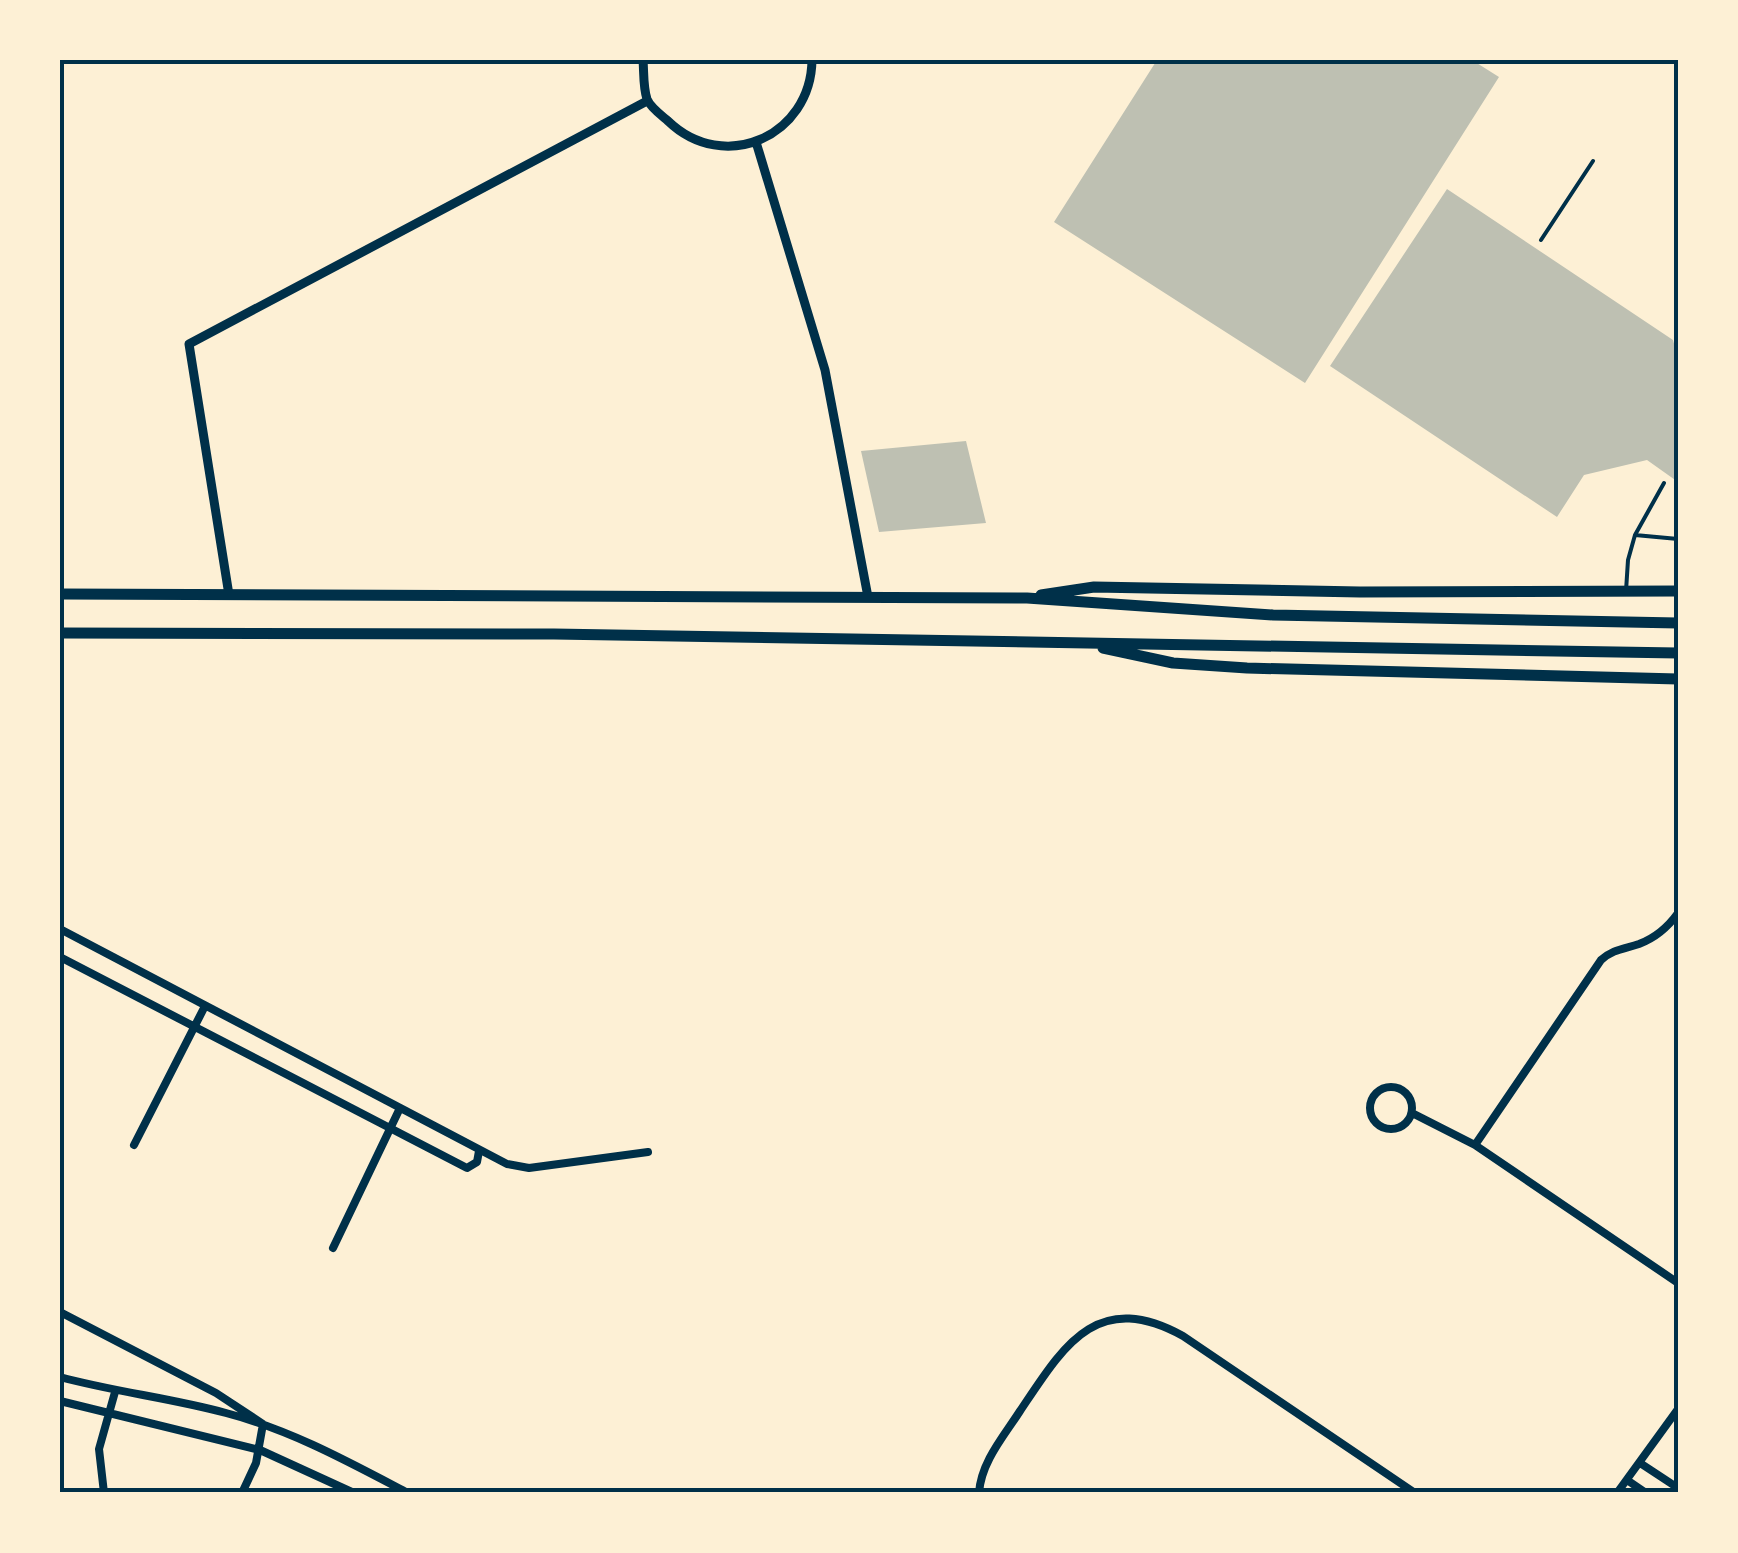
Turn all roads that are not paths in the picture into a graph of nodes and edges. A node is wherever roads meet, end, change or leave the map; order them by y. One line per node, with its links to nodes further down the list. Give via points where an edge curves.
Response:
1 (643, 60): 3 (street)
2 (812, 60): 4 (street, via 801,106 782,128)
3 (648, 101): 4 (street, via 697,141 726,147); 13 (street, via 190,344)
4 (756, 142): 14 (street, via 825,370)
5 (1593, 161): 6 (lane)
6 (1540, 240)
7 (1664, 483): 8 (lane)
8 (1635, 535): 9 (lane); 10 (lane)
9 (1678, 539)
10 (1626, 591): 11 (main road); 15 (main road, via 1094,586)
11 (1678, 591)
12 (60, 594): 13 (main road)
13 (229, 595): 14 (main road)
14 (868, 598): 15 (main road)
15 (1027, 598): 16 (main road, via 1273,615)
16 (1678, 623)
17 (60, 633): 18 (main road)
18 (1084, 643): 19 (main road); 20 (main road, via 1174,663)
19 (1678, 653)
20 (1678, 679)
21 (1678, 914): 30 (street, via 1653,937 1600,960)
22 (60, 929): 24 (street)
23 (60, 957): 25 (street)
24 (205, 1006): 25 (street); 26 (street)
25 (194, 1028): 28 (street); 29 (street)
26 (400, 1108): 28 (street); 31 (street)
27 (1412, 1112): 27 (street, via 1407,1093 1388,1086 1369,1108 1389,1130 1408,1122); 30 (street)
28 (390, 1128): 31 (street, via 467,1168); 33 (street)
29 (134, 1145)
30 (1474, 1145): 34 (street)
31 (480, 1151): 32 (street, via 530,1168)
32 (648, 1152)
33 (333, 1248)
34 (1678, 1283)
35 (60, 1312): 41 (street)
36 (60, 1378): 37 (street)
37 (116, 1392): 40 (street); 41 (street)
38 (60, 1401): 40 (street)
39 (1678, 1409): 43 (street)
40 (109, 1414): 42 (street); 46 (street, via 99,1449)
41 (263, 1424): 42 (street); 49 (street)
42 (260, 1450): 47 (street); 48 (street)
43 (1640, 1463): 44 (street); 45 (street)
44 (1627, 1480): 52 (street); 53 (street)
45 (1678, 1488)
46 (104, 1493)
47 (242, 1493)
48 (354, 1493)
49 (408, 1493)
50 (980, 1493): 51 (street, via 988,1460 1060,1351 1090,1328 1134,1319 1183,1336)
51 (1416, 1493)
52 (1617, 1493)
53 (1646, 1493)

